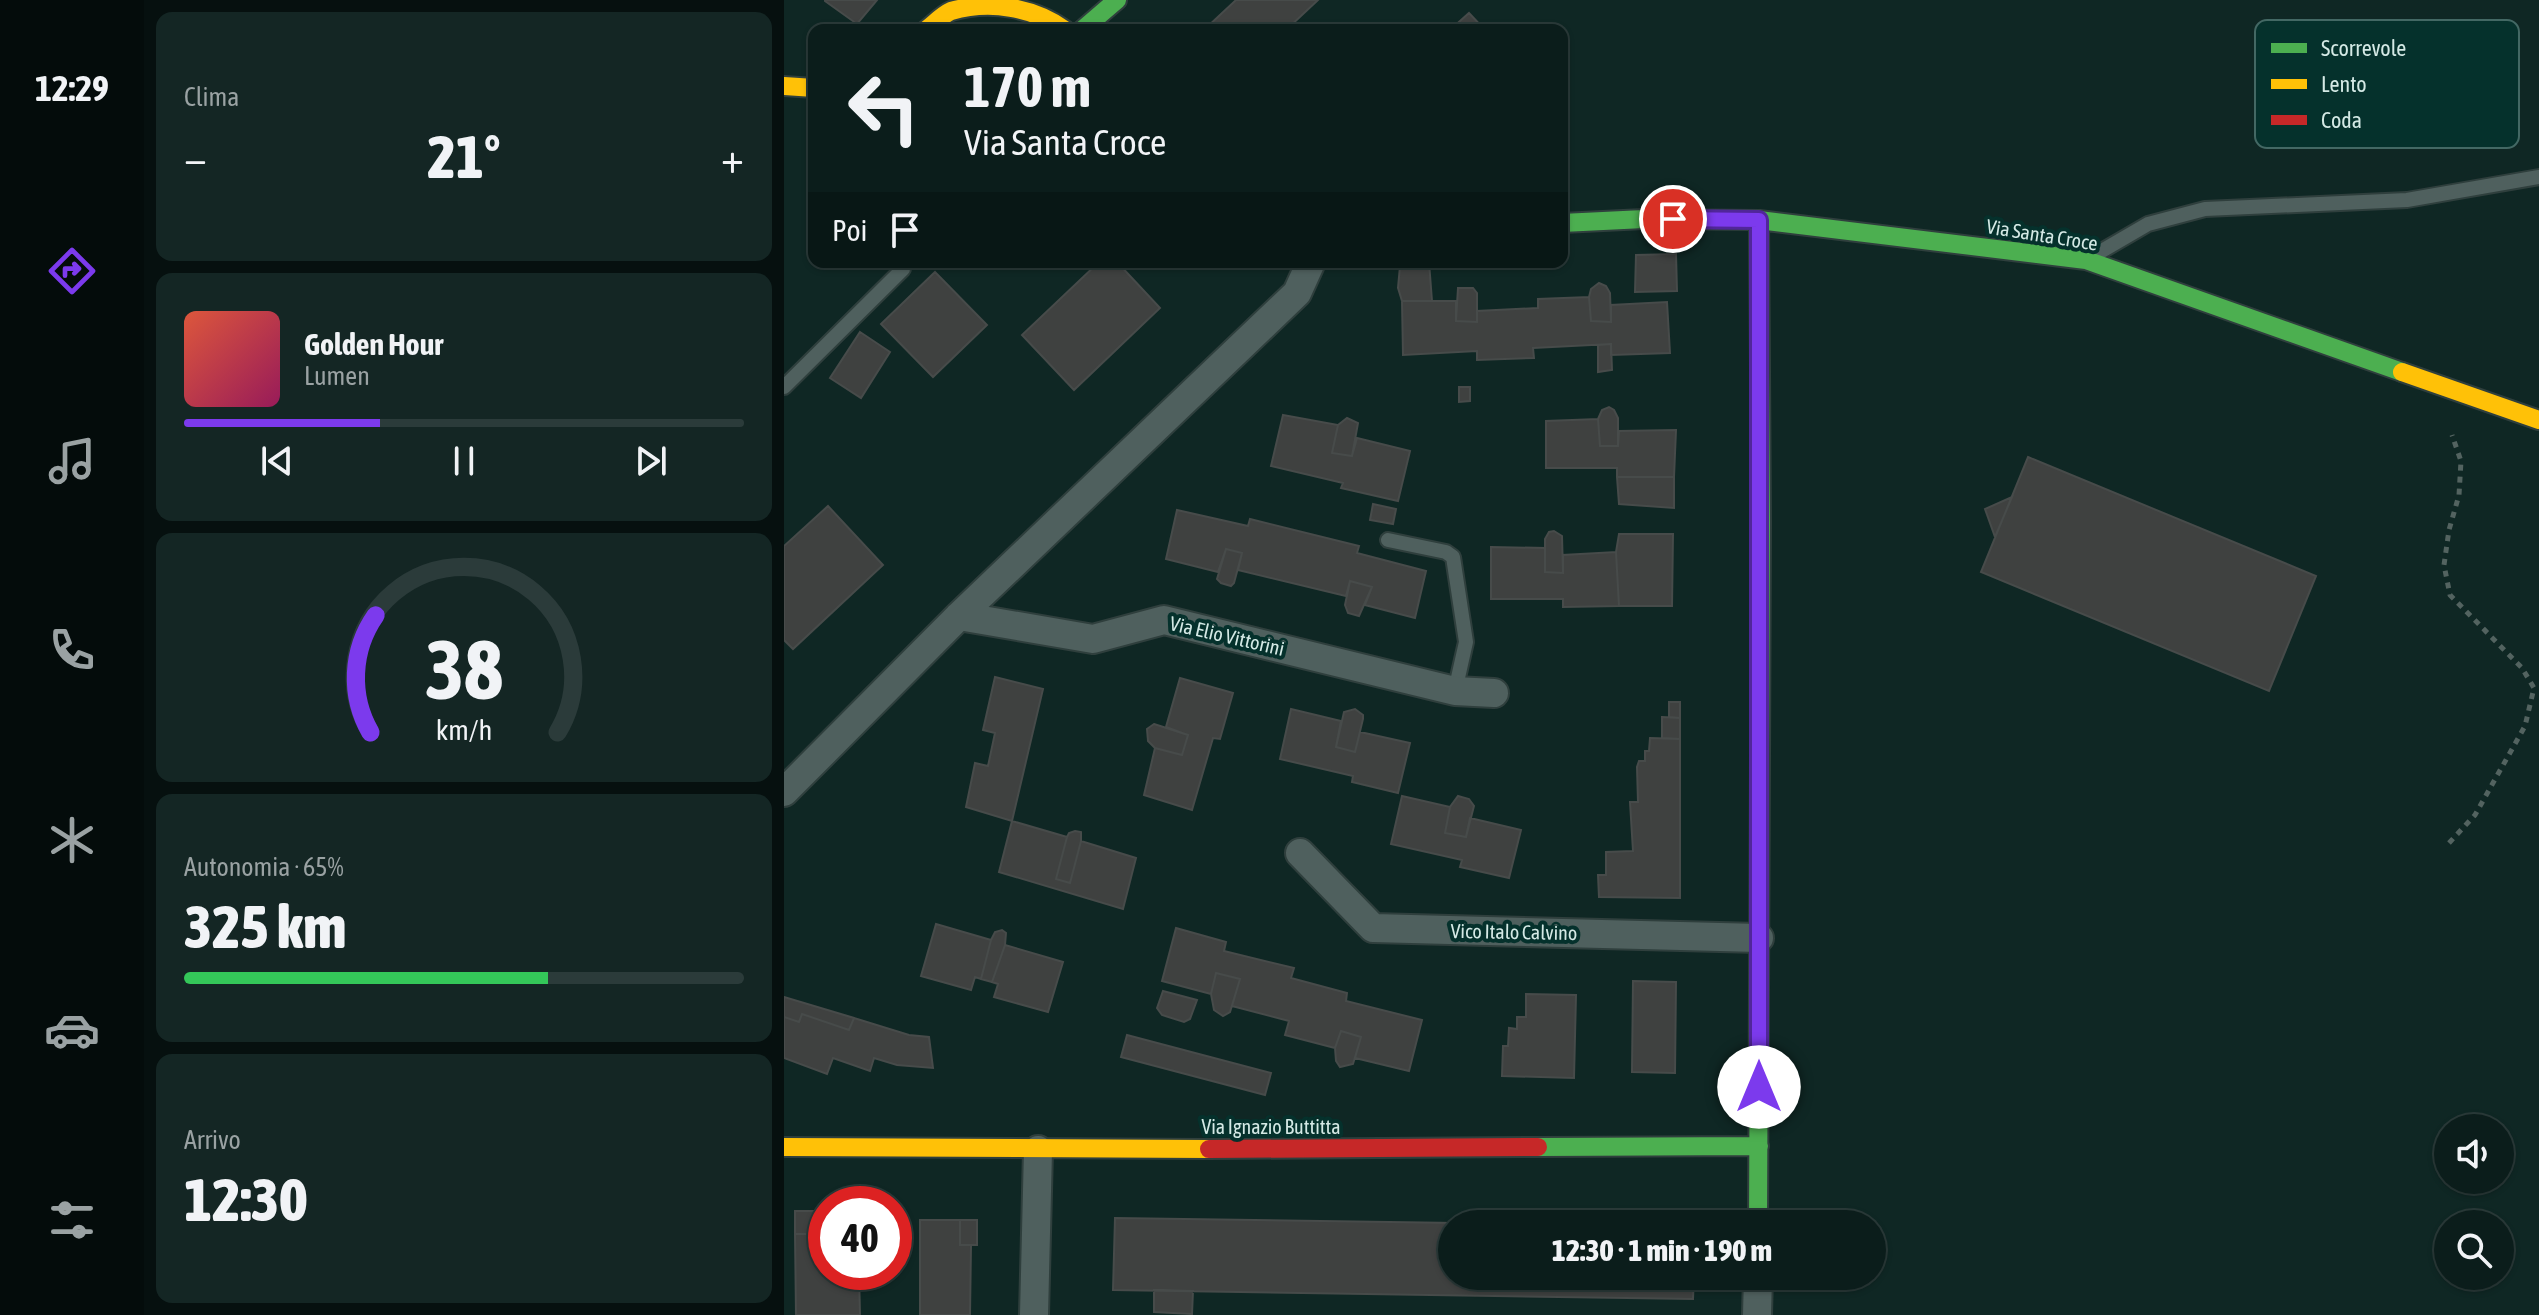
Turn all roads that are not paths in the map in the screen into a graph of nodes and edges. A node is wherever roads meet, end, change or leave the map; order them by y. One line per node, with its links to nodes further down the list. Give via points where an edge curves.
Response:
1 (1117, 0): 4 (street)
2 (934, 24): 3 (street, via 982,1 1016,2)
3 (1058, 24)
4 (1089, 24)
5 (784, 86): 6 (street)
6 (808, 88)
7 (2539, 177): 10 (lane, via 2407,200 2205,209 2148,224)
8 (1759, 220): 9 (street, Via Santa Croce); 10 (street, Via Santa Croce); 21 (street)
9 (1568, 223)
10 (2086, 260): 14 (street, Via Santa Croce)
11 (1308, 268): 16 (street, via 1297,293)
12 (903, 269): 13 (lane)
13 (784, 387)
14 (2539, 420)
15 (1388, 540): 17 (lane, via 1453,557 1466,642)
16 (959, 616): 17 (street, Via Elio Vittorini, via 1093,639 1164,620); 19 (street)
17 (1455, 691): 18 (street, Via Elio Vittorini)
18 (1494, 693)
19 (784, 792)
20 (1300, 853): 21 (street, Vico Italo Calvino, via 1373,928)
21 (1759, 938): 22 (street)
22 (1759, 1146): 24 (street, Via Ignazio Buttitta); 25 (street)
23 (784, 1147): 24 (street, Via Ignazio Buttitta)
24 (1038, 1150): 27 (street)
25 (1758, 1210)
26 (1758, 1290): 28 (street)
27 (1034, 1315)
28 (1757, 1315)

